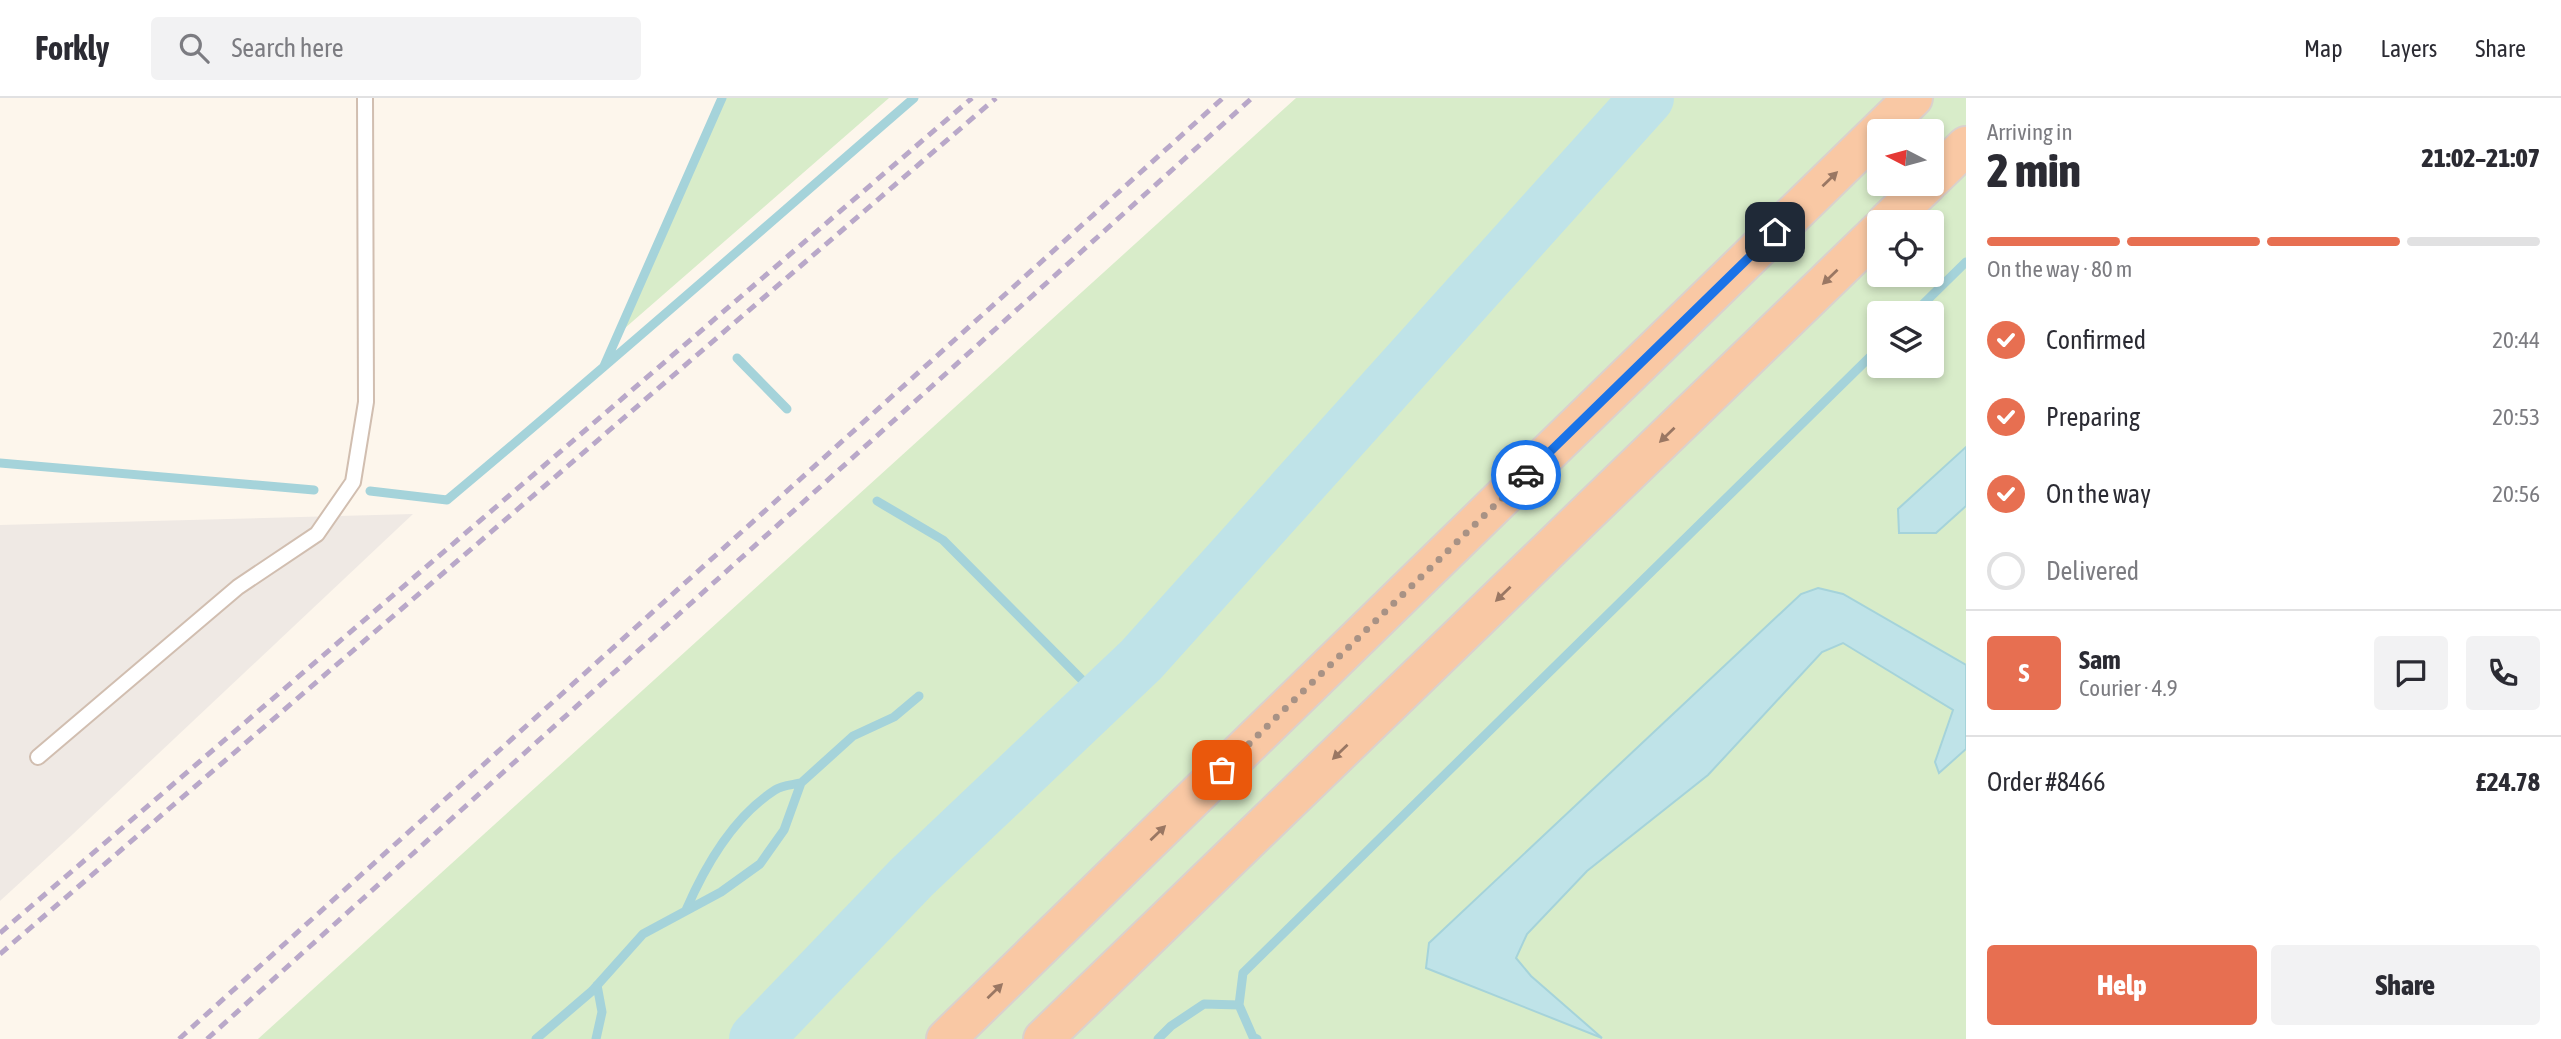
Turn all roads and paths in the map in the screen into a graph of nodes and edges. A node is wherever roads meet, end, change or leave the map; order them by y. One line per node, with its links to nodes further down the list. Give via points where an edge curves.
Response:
1 (365, 98): 8 (lane, via 366,402 353,482 317,534 238,587)
2 (1913, 98): 9 (highway, one-way to 2)
3 (1966, 146): 4 (highway)
4 (1944, 167)
5 (1914, 196): 6 (highway)
6 (1900, 210)
7 (1867, 243): 10 (highway, one-way to 10)
8 (38, 757)
9 (946, 1039)
10 (1043, 1039)

